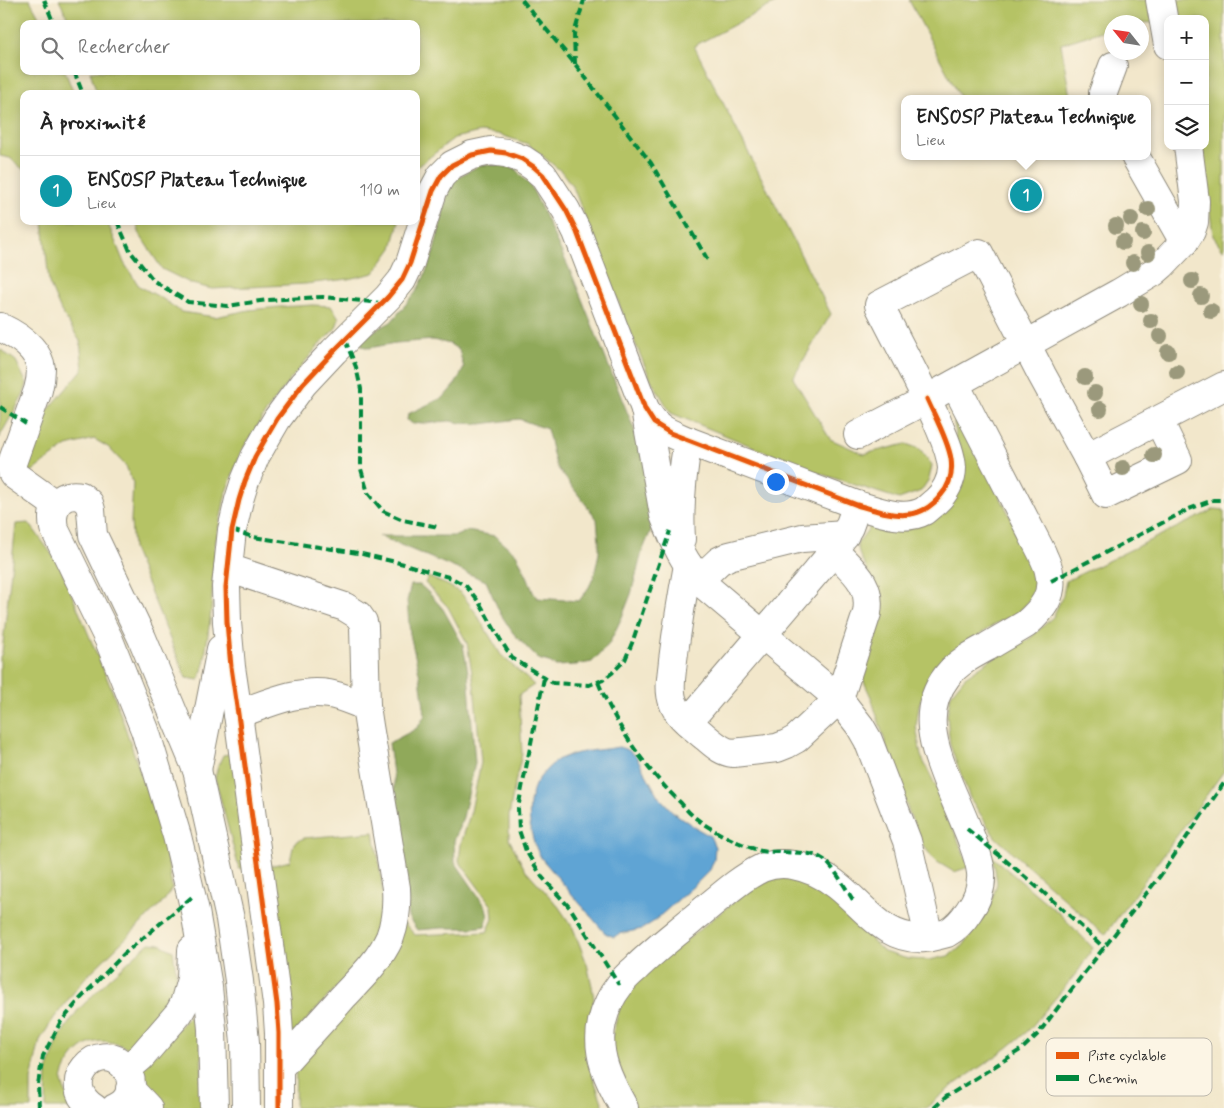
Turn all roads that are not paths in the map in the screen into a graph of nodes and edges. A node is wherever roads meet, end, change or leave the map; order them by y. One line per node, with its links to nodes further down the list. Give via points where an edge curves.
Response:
1 (1160, 0): 2 (street)
2 (1164, 22)
3 (1113, 66): 4 (street)
4 (1104, 95)
5 (1189, 150): 7 (street, via 1195,200 1194,222)
6 (1137, 160): 7 (street)
7 (1184, 242): 9 (street, via 1154,272)
8 (0, 327): 19 (street, via 29,346 41,368 38,390 12,463 12,472)
9 (1027, 344): 10 (street); 12 (street, via 979,253 879,305); 17 (street)
10 (955, 384): 12 (street); 33 (street, via 1042,553 1050,572 1051,589 1044,606 1034,617 965,659 947,676 935,698 931,722 938,759 978,858 981,881 975,902 964,918 948,932)
11 (1224, 386): 14 (street)
12 (927, 399): 15 (street); 18 (street, via 950,457 952,470 944,492 938,500 916,514 895,515)
13 (644, 409): 16 (street, via 659,427); 21 (street, via 664,515); 22 (street, via 577,232 555,192 534,167 522,159 491,151 472,155 452,165 432,191 402,280 303,384 277,419 248,473 239,500)
14 (1159, 421): 17 (street); 17 (street, via 1178,460 1106,495)
15 (858, 434)
16 (688, 441): 18 (street); 21 (street, via 680,515)
17 (1087, 457)
18 (857, 506): 20 (street)
19 (54, 514): 25 (street, via 61,500 69,495 81,496 89,503 92,531); 32 (street, via 56,532 108,640 145,730 177,836)
20 (839, 543): 21 (street, via 802,538); 24 (street); 27 (street, via 865,586 868,598 867,613)
21 (690, 567): 24 (street); 30 (street, via 677,626 670,686 675,706)
22 (228, 568): 23 (street); 28 (street, via 345,607 358,616 364,631)
23 (227, 622): 26 (street); 29 (street)
24 (763, 634): 27 (street); 30 (street)
25 (142, 638): 26 (street, via 192,702 202,700); 31 (street)
26 (218, 668): 31 (street)
27 (839, 699): 30 (street, via 796,738 777,748 726,753); 33 (street, via 868,740 907,841)
28 (366, 706): 29 (street, via 331,694 301,694); 34 (street, via 396,888 394,926 371,966)
29 (238, 714): 34 (street, via 276,1004)
30 (688, 722)
31 (197, 770): 38 (street, via 230,919 240,981)
32 (195, 911): 35 (street, via 187,997 179,1013 141,1057); 37 (street, via 208,987)
33 (929, 937): 40 (street, via 910,938 891,931 837,885 810,870 790,864 762,868 650,955 612,996 602,1022 601,1055 606,1073)
34 (279, 1068): 39 (street)
35 (130, 1094): 36 (street, via 121,1063 104,1057 96,1059 82,1070 79,1079 81,1096)
36 (94, 1108)
37 (214, 1108)
38 (246, 1108)
39 (279, 1108)
40 (624, 1108)

